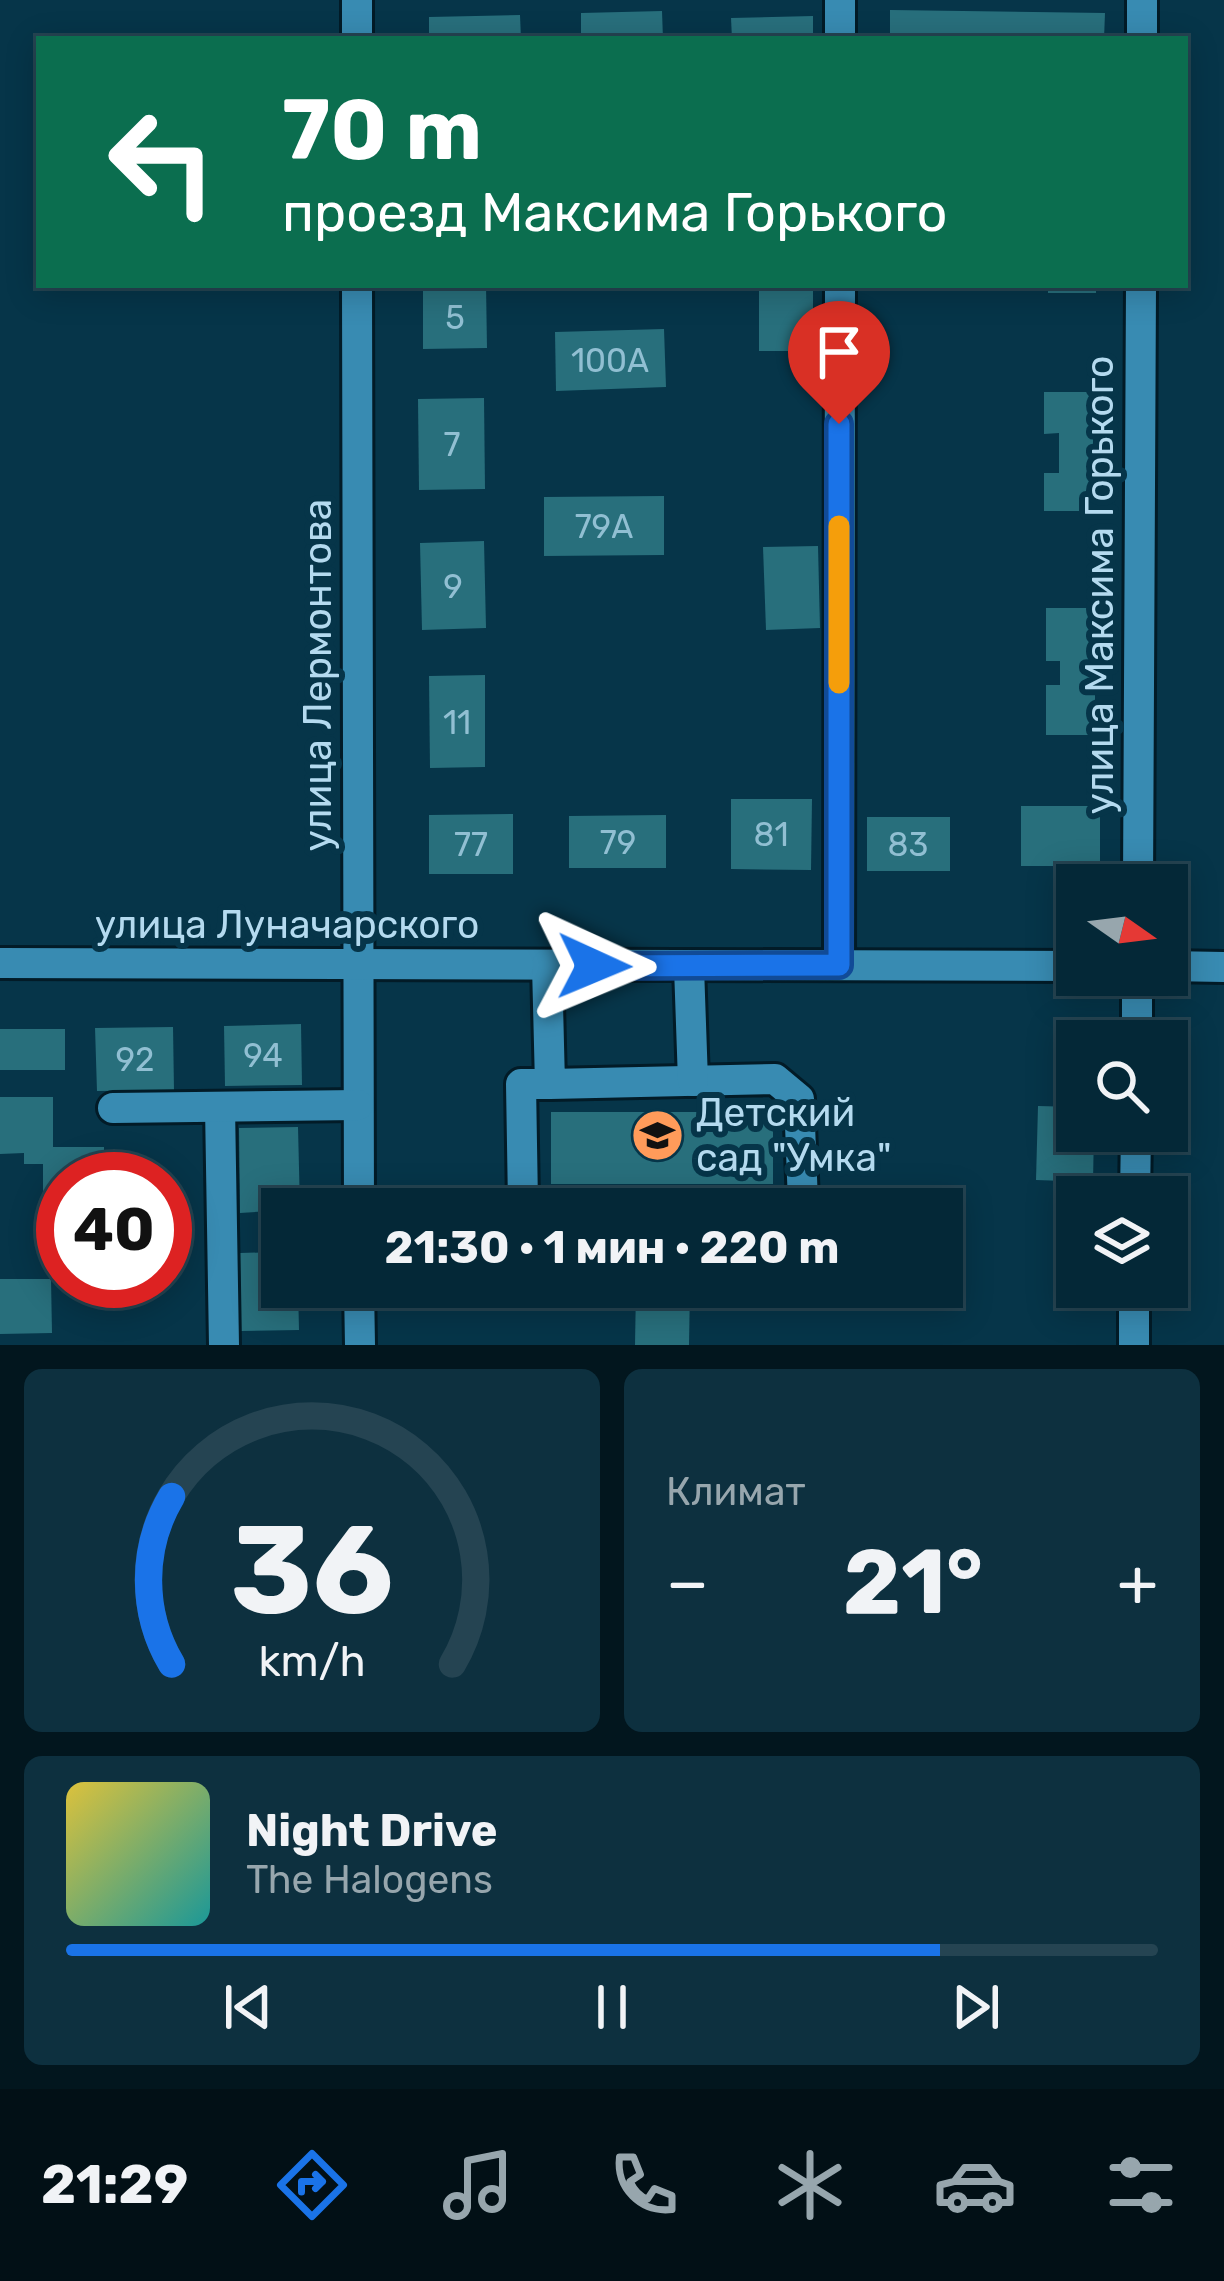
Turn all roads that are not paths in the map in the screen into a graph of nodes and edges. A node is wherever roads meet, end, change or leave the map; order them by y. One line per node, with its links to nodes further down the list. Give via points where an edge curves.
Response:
1 (358, 0): 4 (street)
2 (840, 0): 5 (street)
3 (1142, 0): 6 (street)
4 (358, 36)
5 (840, 36)
6 (1142, 36)
7 (357, 288): 12 (street, улица Лермонтова)
8 (839, 288): 14 (street)
9 (1141, 288): 10 (street, улица Максима Горького)
10 (1138, 864)
11 (0, 963): 12 (street, улица Луначарского)
12 (357, 964): 13 (street, улица Луначарского); 21 (street, улица Лермонтова)
13 (547, 965): 18 (street, улица Луначарского); 20 (street)
14 (839, 965): 15 (street, улица Луначарского); 18 (street, улица Луначарского)
15 (1056, 966)
16 (1188, 966): 17 (street)
17 (1224, 967)
18 (688, 968): 19 (street)
19 (693, 1081): 20 (street); 20 (street, via 775,1079 800,1099 803,1203 523,1204 520,1084)
20 (550, 1084)
21 (358, 1105): 22 (street); 24 (street, улица Лермонтова)
22 (220, 1107): 23 (street); 27 (street)
23 (113, 1108)
24 (359, 1188)
25 (359, 1308): 28 (street)
26 (1134, 1308): 29 (street)
27 (224, 1345)
28 (359, 1345)
29 (1134, 1345)

